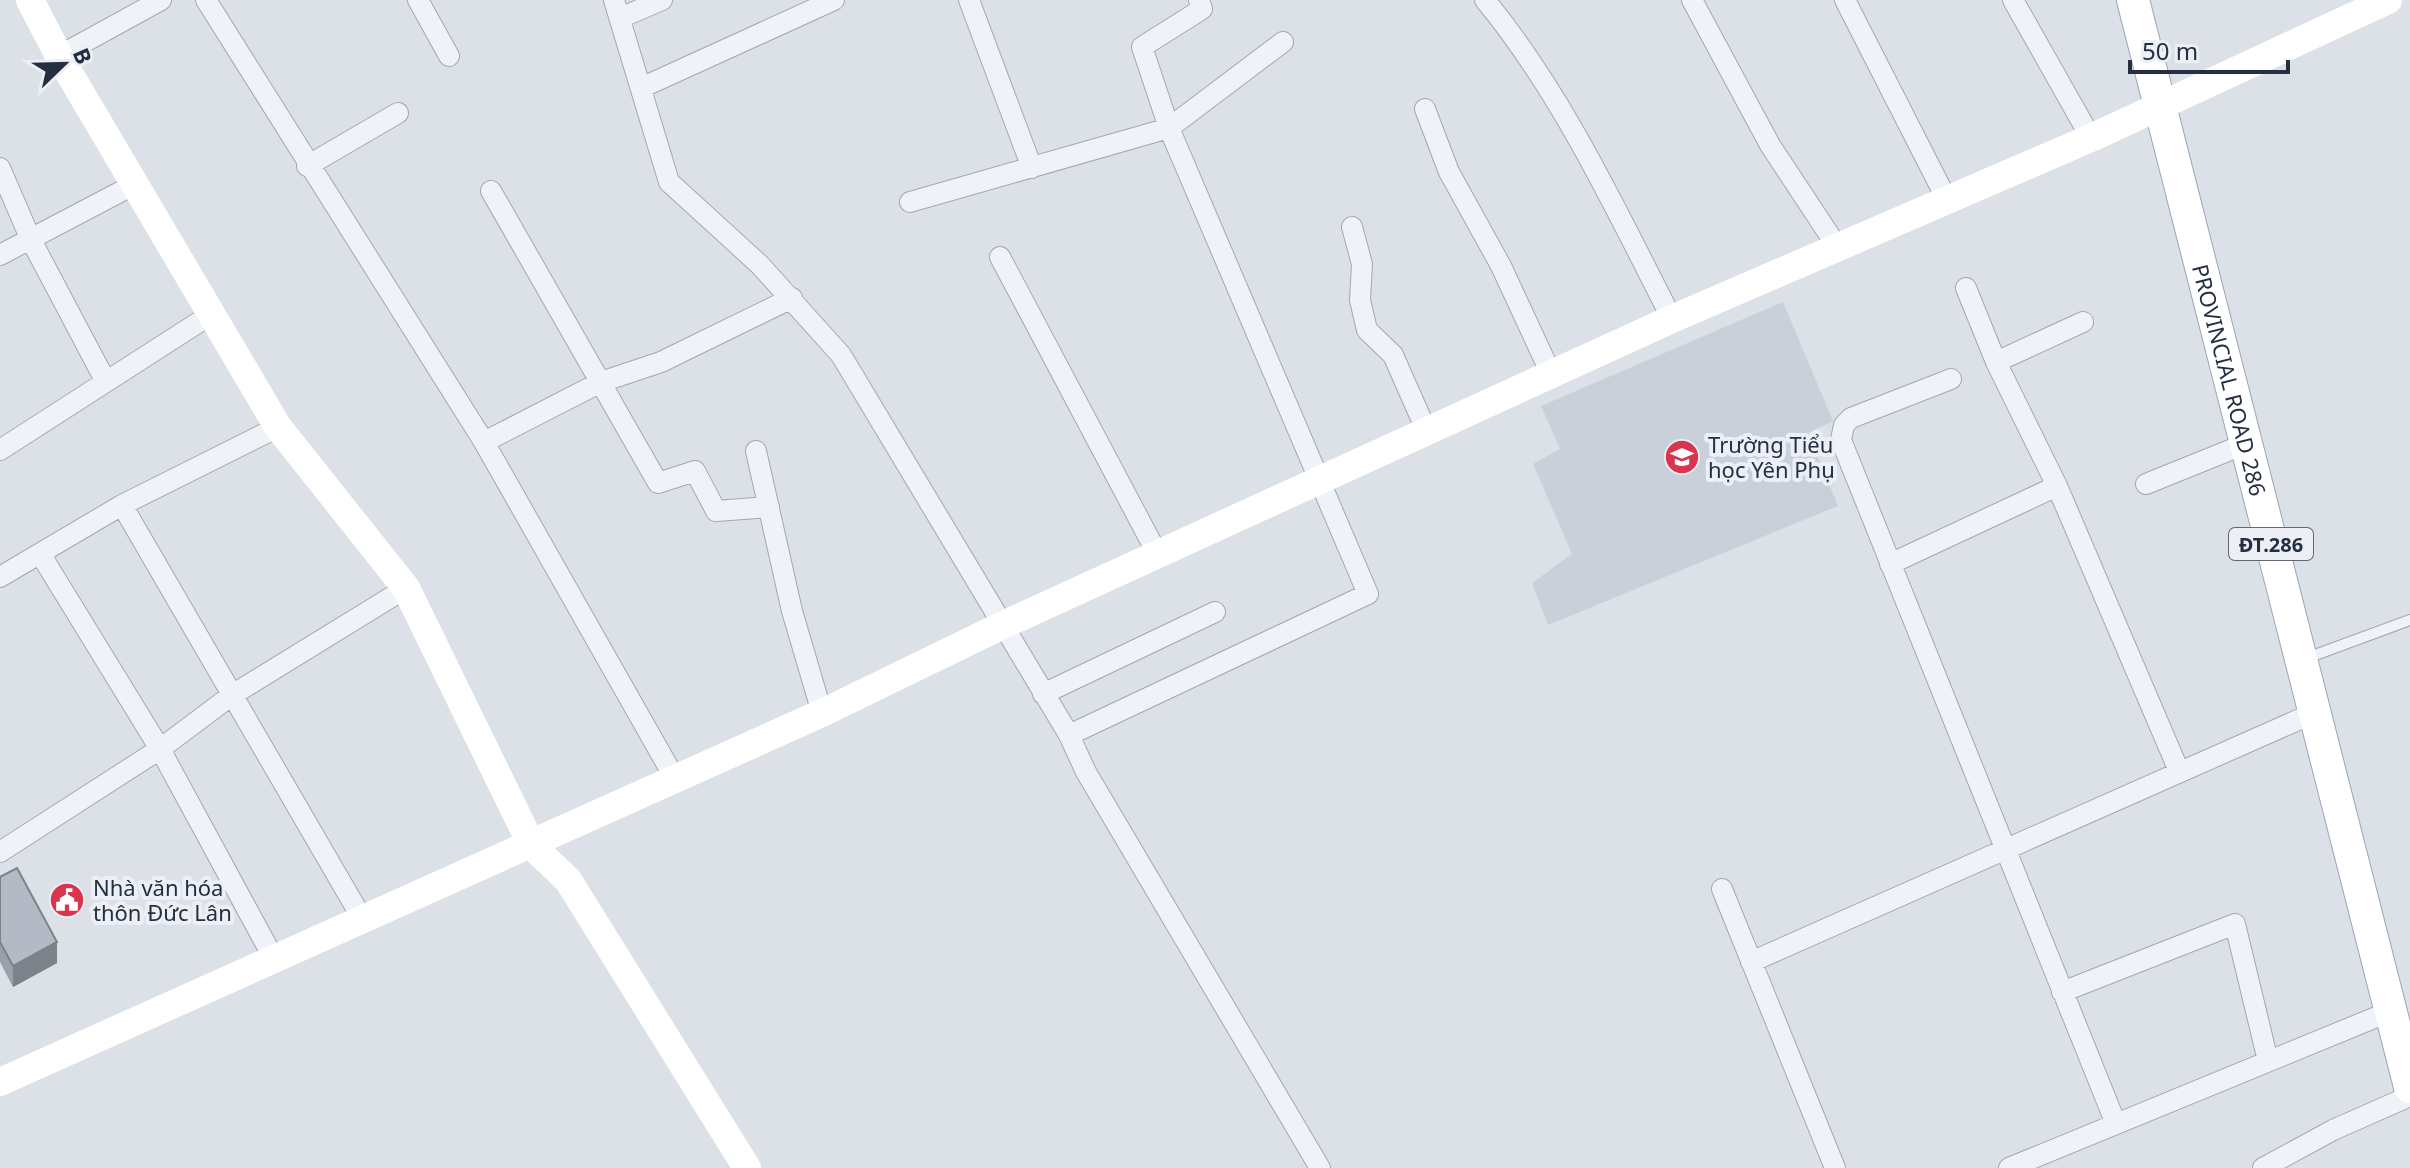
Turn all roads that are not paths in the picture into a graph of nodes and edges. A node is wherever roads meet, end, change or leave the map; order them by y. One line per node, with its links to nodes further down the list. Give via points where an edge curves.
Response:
1 (30, 0): 18 (street)
2 (161, 0): 18 (street)
3 (206, 0): 26 (street)
4 (418, 0): 19 (street)
5 (662, 0): 16 (street)
6 (834, 0): 20 (street)
7 (969, 0): 28 (street)
8 (1199, 0): 24 (street, via 1202,9 1142,47)
9 (1485, 0): 41 (street, via 1516,38 1584,148)
10 (1692, 0): 35 (street, via 1770,145)
11 (1845, 0): 31 (street)
12 (2013, 0): 25 (street)
13 (2133, 0): 21 (main road, PROVINCIAL ROAD 286 / ĐT.286)
14 (2388, 0): 15 (street)
15 (2356, 7): 21 (street)
16 (617, 9): 20 (street)
17 (1283, 42): 24 (street)
18 (59, 56): 29 (street)
19 (449, 56)
20 (643, 87): 39 (street, via 669,182)
21 (2159, 107): 25 (street); 51 (main road, PROVINCIAL ROAD 286 / ĐT.286)
22 (1425, 109): 44 (street, via 1449,172 1501,266)
23 (398, 113): 26 (street)
24 (1169, 128): 28 (street); 54 (street)
25 (2091, 138): 31 (street)
26 (307, 166): 50 (street)
27 (0, 168): 34 (street)
28 (1032, 168): 32 (street)
29 (137, 183): 34 (street); 40 (street)
30 (491, 191): 47 (street)
31 (1946, 198): 35 (street)
32 (910, 202)
33 (1352, 227): 49 (street, via 1362,264 1360,300 1367,330 1393,355)
34 (31, 240): 36 (street); 46 (street)
35 (1836, 245): 41 (street)
36 (0, 255)
37 (1000, 257): 60 (street)
38 (1966, 288): 43 (street)
39 (792, 298): 47 (street, via 655,365); 66 (street, via 841,355)
40 (213, 313): 46 (street); 48 (street)
41 (1672, 319): 44 (street)
42 (2083, 322): 43 (street)
43 (1996, 362): 56 (street)
44 (1552, 376): 49 (street)
45 (1951, 379): 61 (street, via 1851,418 1840,433)
46 (105, 380): 52 (street)
47 (601, 382): 50 (street); 58 (street, via 658,483 695,471 716,511)
48 (278, 427): 57 (street); 63 (street)
49 (1427, 432): 54 (street)
50 (484, 442): 75 (street)
51 (2245, 444): 55 (street); 67 (main road, PROVINCIAL ROAD 286 / ĐT.286)
52 (0, 450)
53 (756, 451): 58 (street)
54 (1320, 479): 60 (street); 72 (street, via 1368,594)
55 (2146, 484)
56 (2057, 486): 61 (street); 74 (street)
57 (122, 505): 59 (street); 69 (street)
58 (769, 507): 71 (street)
59 (41, 555): 62 (street); 73 (street)
60 (1158, 555): 66 (street)
61 (1890, 564): 78 (street)
62 (0, 577)
63 (406, 588): 69 (street); 76 (street)
64 (1215, 612): 68 (street)
65 (2410, 620): 67 (lane)
66 (1003, 625): 68 (street); 71 (street)
67 (2301, 660): 70 (main road, PROVINCIAL ROAD 286 / ĐT.286)
68 (1043, 694): 72 (street)
69 (232, 695): 73 (street); 80 (street)
70 (2316, 712): 74 (street); 84 (main road, PROVINCIAL ROAD 286 / ĐT.286)
71 (822, 713): 75 (street)
72 (1069, 735): 91 (street)
73 (160, 749): 77 (street); 81 (street)
74 (2179, 771): 78 (street)
75 (674, 777): 76 (street)
76 (532, 846): 80 (street); 90 (street, via 568,880)
77 (0, 852)
78 (2006, 852): 82 (street); 83 (street)
79 (1722, 889): 82 (street)
80 (363, 920): 81 (street)
81 (274, 959): 86 (street)
82 (1751, 962): 92 (street)
83 (2062, 992): 85 (street, via 2235,924); 89 (street)
84 (2391, 1011): 85 (street); 87 (main road, PROVINCIAL ROAD 286 / ĐT.286)
85 (2268, 1061): 89 (street)
86 (0, 1082)
87 (2410, 1087)
88 (2410, 1096): 94 (street)
89 (2116, 1124): 93 (street)
90 (747, 1168)
91 (1320, 1168)
92 (1835, 1168)
93 (2009, 1168)
94 (2263, 1168)

